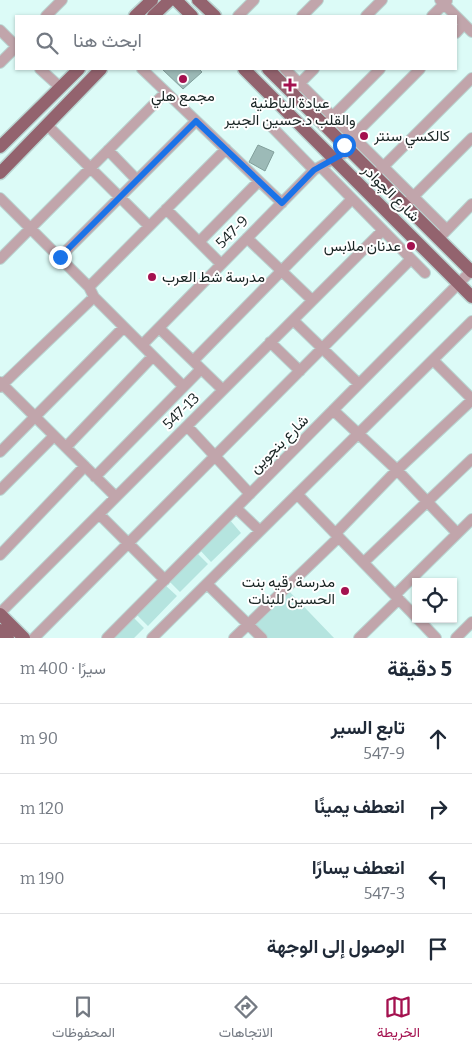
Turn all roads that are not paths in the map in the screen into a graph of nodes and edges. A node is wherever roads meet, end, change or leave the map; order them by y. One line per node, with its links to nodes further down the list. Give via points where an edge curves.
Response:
1 (62, 0): 10 (street)
2 (152, 0): 11 (main road)
3 (170, 0): 12 (main road)
4 (176, 0): 13 (main road)
5 (198, 0): 14 (main road)
6 (254, 0): 15 (street)
7 (318, 0): 16 (street)
8 (382, 0): 17 (street)
9 (444, 1): 18 (street); 19 (street)
10 (47, 15)
11 (136, 15)
12 (154, 15)
13 (191, 15)
14 (214, 15)
15 (239, 15)
16 (303, 15)
17 (367, 15)
18 (433, 15)
19 (456, 15)
20 (457, 16): 21 (street)
21 (464, 24): 23 (street); 24 (street)
22 (0, 30): 25 (street)
23 (457, 32)
24 (472, 32)
25 (15, 45)
26 (15, 47): 27 (street)
27 (0, 63)
28 (41, 70): 39 (street)
29 (78, 70): 39 (main road)
30 (100, 70): 44 (main road)
31 (143, 70): 41 (street)
32 (245, 70): 51 (main road, شارع الچوادر)
33 (270, 70): 40 (main road, شارع الچوادر)
34 (286, 70): 40 (street)
35 (313, 70): 40 (street)
36 (379, 70): 43 (street)
37 (419, 70): 47 (street, 547-9)
38 (472, 78): 52 (street)
39 (60, 87): 48 (main road)
40 (296, 87): 43 (main road, شارع الچوادر)
41 (166, 92): 42 (street); 50 (street)
42 (196, 121): 49 (street); 57 (street)
43 (329, 121): 47 (main road, شارع الچوادر)
44 (47, 124): 53 (street); 55 (main road)
45 (272, 127): 54 (street)
46 (472, 138): 62 (street)
47 (349, 143): 51 (street, 547-9); 52 (street); 56 (main road, شارع الچوادر)
48 (0, 147)
49 (226, 149): 58 (street); 65 (street)
50 (108, 150): 53 (street); 57 (street)
51 (333, 158): 54 (street, 547-9); 79 (main road, شارع الچوادر)
52 (384, 166): 56 (street); 62 (street)
53 (91, 168): 59 (street); 67 (street)
54 (318, 169): 61 (street); 63 (street, 547-9)
55 (0, 173)
56 (375, 175): 62 (main road, شارع الچوادر)
57 (137, 180): 59 (street)
58 (259, 181): 63 (street); 71 (street)
59 (120, 197): 66 (street); 72 (street)
60 (0, 198): 67 (street)
61 (352, 199): 68 (street); 76 (street)
62 (409, 201): 69 (main road, شارع الچوادر)
63 (282, 203): 70 (street, 547-9)
64 (472, 204): 69 (street)
65 (166, 209): 66 (street); 71 (street)
66 (149, 226): 80 (street)
67 (31, 228): 72 (street); 73 (street)
68 (383, 230): 74 (street); 82 (street, 547-13)
69 (443, 234): 77 (main road, شارع الچوادر)
70 (247, 238): 75 (street, 547-9); 76 (street)
71 (199, 242): 75 (street)
72 (60, 257): 80 (street)
73 (0, 259)
74 (411, 259): 78 (street); 89 (street)
75 (221, 264): 86 (street, 547-9)
76 (281, 271): 82 (street); 91 (street)
77 (472, 271): 79 (street, شارع بنجوين)
78 (425, 273)
79 (458, 284): 81 (main road, شارع الچوادر); 95 (street, شارع بنجوين)
80 (92, 292): 85 (street); 96 (street)
81 (472, 297)
82 (312, 300): 83 (street, 547-13)
83 (292, 320): 87 (street, 547-13); 89 (street)
84 (472, 321): 92 (street)
85 (124, 327): 88 (street); 101 (street)
86 (159, 328): 88 (street, 547-9); 91 (street)
87 (270, 342): 94 (street); 98 (street, 547-13)
88 (142, 345): 90 (street)
89 (322, 349): 94 (street); 95 (street)
90 (153, 356): 97 (street); 105 (street)
91 (192, 360): 93 (street)
92 (432, 360): 99 (street); 103 (street)
93 (201, 369): 97 (street); 98 (street)
94 (300, 371): 107 (street)
95 (359, 384): 100 (street, شارع بنجوين)
96 (1, 385): 101 (street)
97 (183, 386): 111 (street)
98 (223, 390): 102 (street, 547-13)
99 (472, 399): 110 (street)
100 (333, 410): 103 (street); 113 (street, شارع بنجوين)
101 (35, 417): 104 (street); 106 (street)
102 (187, 426): 107 (street); 115 (street, 547-13)
103 (358, 434): 110 (street); 114 (street)
104 (54, 436): 105 (street); 112 (street)
105 (66, 448): 109 (street)
106 (0, 452)
107 (215, 456): 113 (street); 123 (street)
108 (472, 459): 116 (street)
109 (85, 466): 111 (street); 124 (street)
110 (397, 470): 116 (street); 122 (street)
111 (96, 477): 115 (street)
112 (0, 490)
113 (250, 494): 117 (street, شارع بنجوين)
114 (297, 494): 120 (street); 122 (street)
115 (116, 497): 118 (street, 547-13)
116 (428, 503): 121 (street); 125 (street)
117 (236, 508): 120 (street); 126 (street, شارع بنجوين)
118 (99, 514): 123 (street); 130 (street, 547-13)
119 (471, 522): 121 (street)
120 (260, 531): 127 (street)
121 (457, 534): 128 (street)
122 (338, 535): 125 (street); 132 (street)
123 (129, 543): 126 (street); 138 (street)
124 (0, 554)
125 (364, 562): 128 (street)
126 (165, 580): 139 (street, شارع بنجوين)
127 (207, 584): 132 (street); 140 (street)
128 (397, 597): 129 (street); 143 (street)
129 (412, 612)
130 (0, 613): 137 (main road)
131 (421, 623): 135 (street)
132 (248, 624): 141 (street); 142 (street)
133 (470, 628): 144 (street)
134 (0, 630): 136 (main road)
135 (431, 636)
136 (8, 638)
137 (24, 638)
138 (34, 638)
139 (107, 638)
140 (152, 638)
141 (234, 638)
142 (262, 638)
143 (358, 638)
144 (456, 638)

